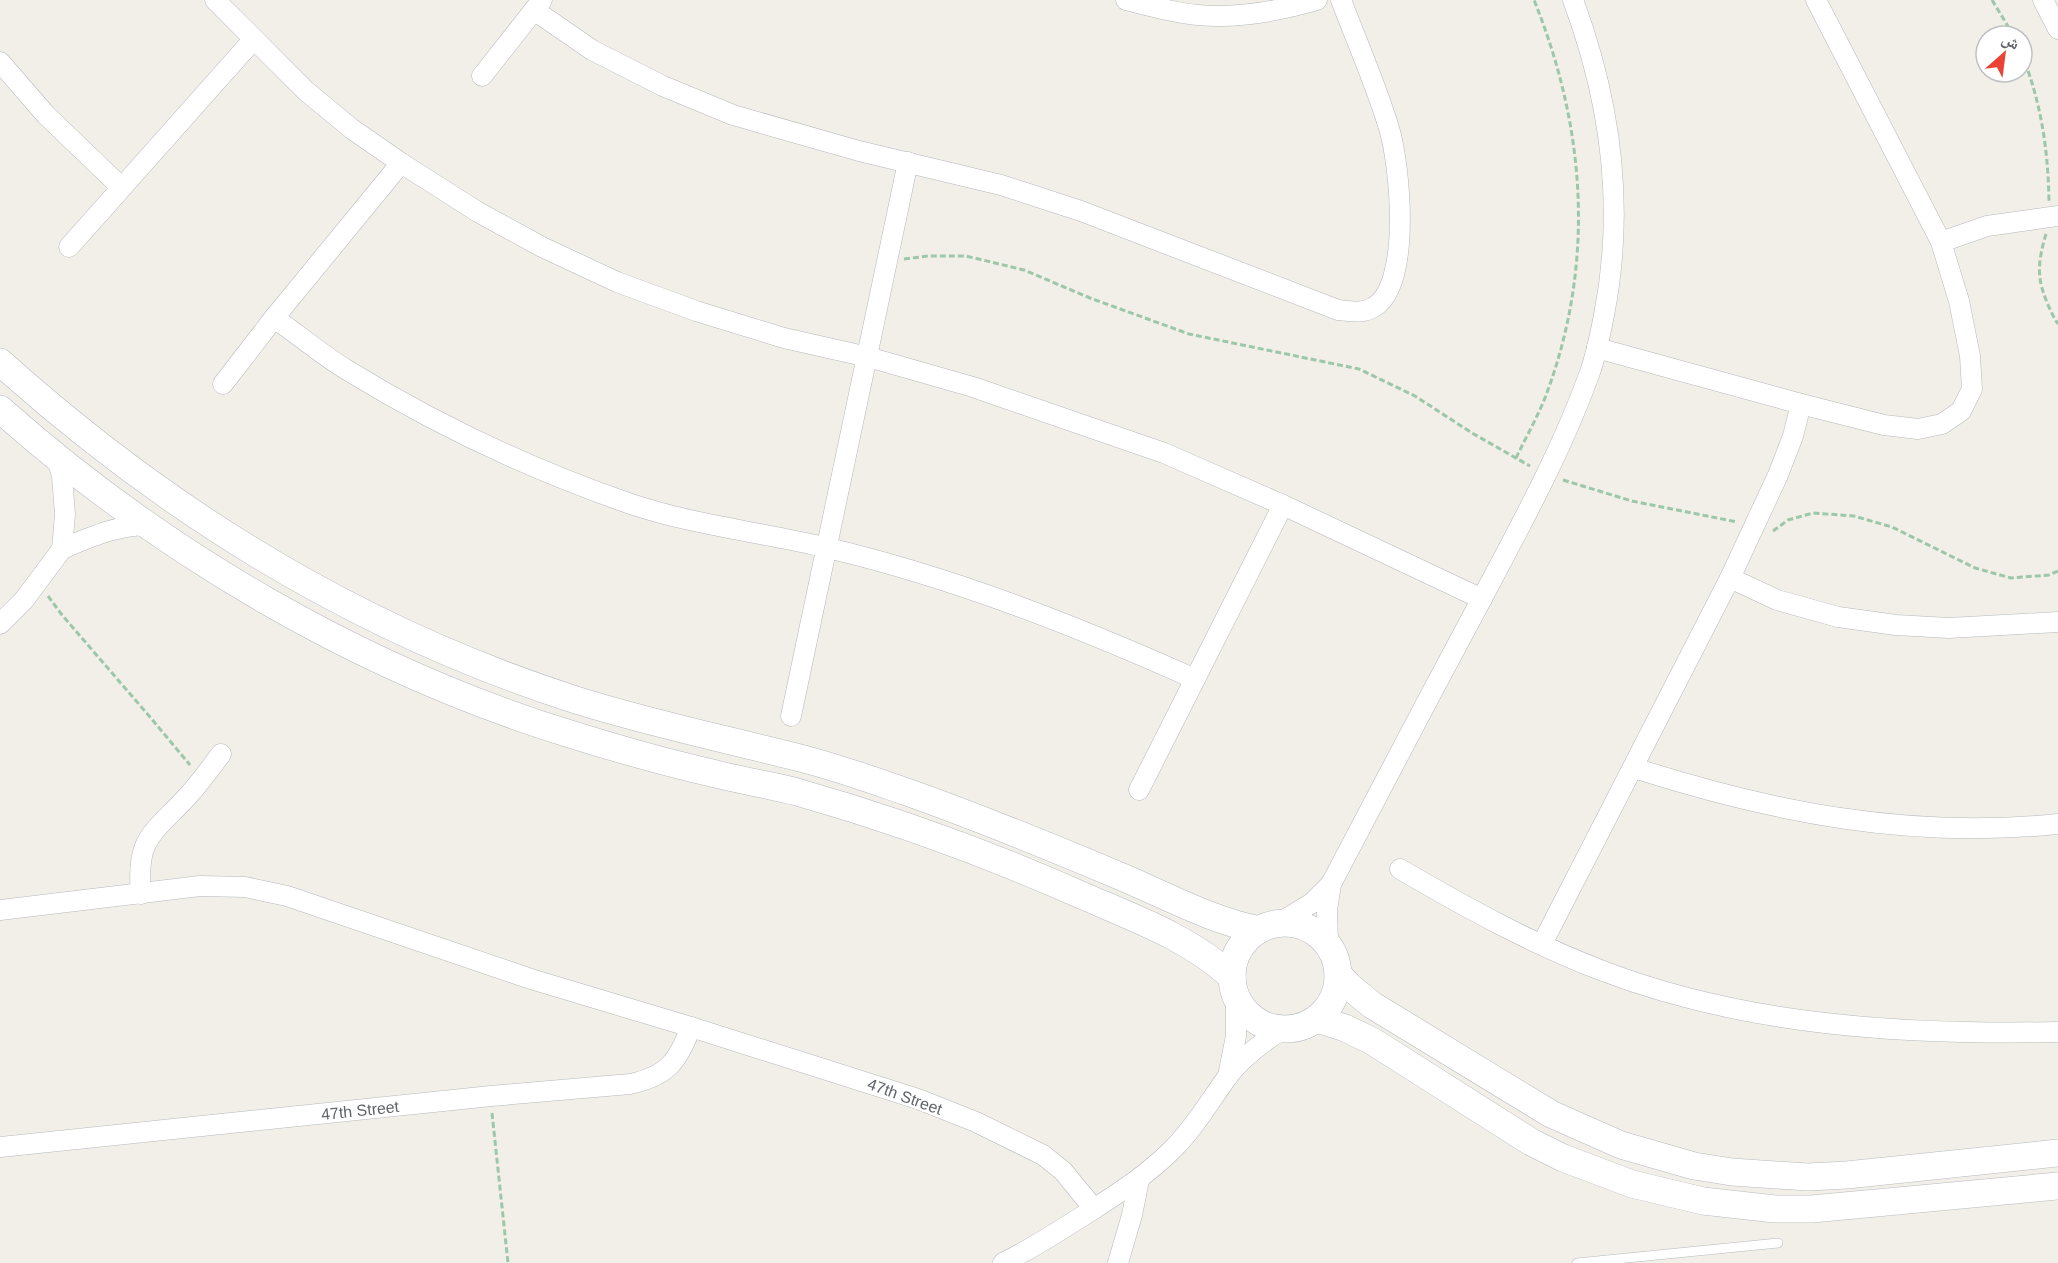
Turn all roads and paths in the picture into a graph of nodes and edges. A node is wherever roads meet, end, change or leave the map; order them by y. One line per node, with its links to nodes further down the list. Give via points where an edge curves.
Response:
1 (215, 0): 16 (street)
2 (1126, 0): 13 (street, via 1177,13)
3 (1212, 0): 13 (street)
4 (1317, 0): 12 (street)
5 (1341, 0): 20 (street, via 1389,130 1400,198 1396,266 1386,297 1373,308 1357,312 1338,310 1082,211 1001,185)
6 (1534, 0): 36 (path, via 1567,102 1576,152 1580,211 1570,313 1549,388)
7 (1573, 0): 29 (street, via 1605,106 1614,183 1612,260)
8 (1816, 0): 24 (street)
9 (1992, 0): 14 (path)
10 (2043, 0): 15 (street)
11 (538, 5): 18 (street); 20 (street, via 592,50 663,86 733,115)
12 (1271, 6): 13 (street)
13 (1228, 15)
14 (2007, 24)
15 (2058, 29)
16 (253, 40): 21 (street, via 306,91); 22 (street)
17 (0, 62): 22 (street, via 46,115)
18 (482, 76)
19 (2032, 84): 23 (path, via 2040,109)
20 (908, 162): 26 (street)
21 (401, 163): 27 (street); 30 (street, via 478,212 617,282 773,335)
22 (121, 188): 25 (street)
23 (2054, 216): 24 (street, via 1987,226); 28 (path, via 2041,252 2040,278)
24 (1941, 242): 33 (street, via 1970,356 1972,389 1961,411 1942,424 1918,429 1884,425)
25 (69, 247)
26 (888, 261): 30 (street); 36 (path, via 966,256 1024,270 1189,334 1359,369 1415,396)
27 (274, 318): 32 (street); 41 (street, via 346,369 442,424 534,467 629,503 729,529)
28 (2058, 324)
29 (1598, 348): 33 (street); 37 (street)
30 (868, 357): 38 (street, via 973,387 1164,453); 41 (street)
31 (0, 362): 60 (street, via 106,452 216,530 315,588 418,639 578,701 803,759 894,787 1014,831 1206,915)
32 (223, 384)
33 (1801, 404): 40 (street, via 1793,436)
34 (0, 409): 35 (street)
35 (57, 458): 39 (street); 42 (street, via 65,514)
36 (1516, 458): 37 (path)
37 (1545, 474): 40 (path, via 1632,501); 46 (street)
38 (1283, 506): 46 (street); 49 (street)
39 (148, 525): 42 (street, via 102,531); 64 (street, via 236,583 297,617 456,693 566,733 794,792 933,836 1060,885 1175,937 1205,955)
40 (1755, 525): 43 (path, via 1773,531 1788,520 1813,513 1854,516 1892,527 1975,568 2011,578); 44 (street)
41 (828, 548): 49 (street, via 976,591 1057,620); 50 (street)
42 (62, 549): 45 (street)
43 (2058, 571)
44 (1730, 578): 47 (street, via 1777,600 1838,617 1896,625); 52 (street)
45 (38, 582): 48 (street); 53 (path)
46 (1482, 598): 57 (street)
47 (2058, 622)
48 (0, 624)
49 (1195, 679): 54 (street)
50 (791, 716)
51 (221, 754): 53 (street)
52 (1634, 768): 55 (street, via 1758,803 1860,822 1963,829); 62 (street)
53 (202, 780): 58 (street, via 159,823 146,842 140,865)
54 (1139, 790)
55 (2058, 824)
56 (1400, 869): 62 (street)
57 (1331, 884): 60 (street, via 1312,903); 61 (street)
58 (141, 894): 59 (street, 47th Street); 66 (street, 47th Street, via 222,885 266,890 521,976)
59 (0, 910)
60 (1269, 926): 61 (street, via 1291,923 1311,930); 64 (street, via 1251,935 1239,950 1232,968)
61 (1328, 944): 63 (street)
62 (1542, 944): 68 (street, via 1603,971 1679,995 1756,1013 1838,1025 1917,1030)
63 (1338, 975): 65 (street, via 1334,998); 72 (street, via 1372,1005 1551,1114 1612,1142 1657,1156 1732,1172 1808,1177)
64 (1234, 987): 67 (street, via 1250,1016); 69 (street, via 1236,1036)
65 (1317, 1018): 67 (street); 74 (street, via 1372,1041 1539,1146 1597,1172 1667,1193 1739,1206 1812,1209)
66 (691, 1027): 70 (street, 47th Street, via 676,1060 644,1081); 75 (street, 47th Street, via 918,1099 987,1127 1043,1155)
67 (1283, 1029): 69 (street)
68 (2058, 1032)
69 (1228, 1076): 73 (street, via 1189,1132)
70 (491, 1096): 71 (street, 47th Street); 77 (path)
71 (0, 1147)
72 (2058, 1153)
73 (1139, 1180): 75 (street); 79 (street)
74 (2058, 1186)
75 (1094, 1209): 78 (street)
76 (1778, 1243): 80 (lane)
77 (508, 1263)
78 (1003, 1263)
79 (1118, 1263)
80 (1577, 1263)

